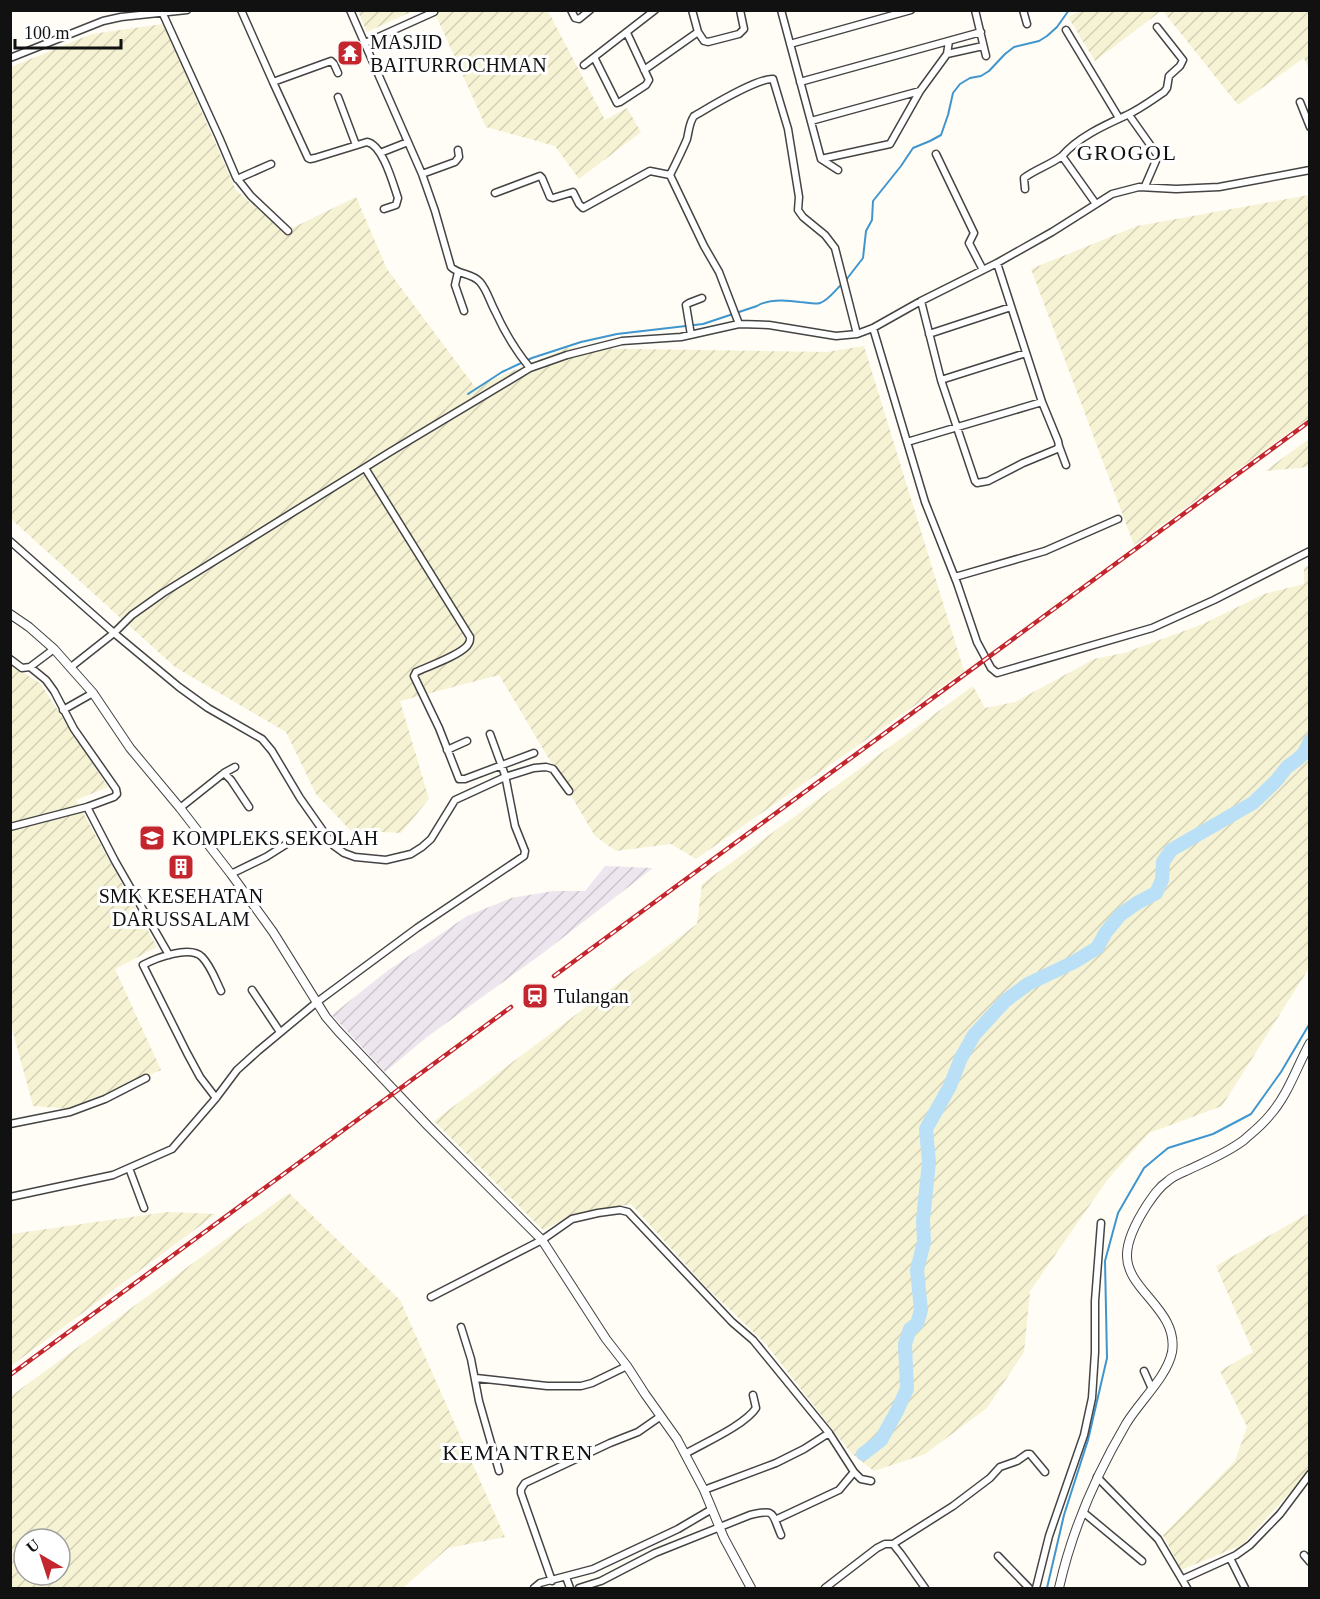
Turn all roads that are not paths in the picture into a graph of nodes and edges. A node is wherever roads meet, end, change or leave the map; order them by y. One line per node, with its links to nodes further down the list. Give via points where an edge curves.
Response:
1 (187, 10): 14 (street)
2 (241, 10): 32 (street)
3 (350, 10): 22 (street)
4 (571, 10): 5 (street, via 579,19)
5 (590, 10)
6 (656, 10): 20 (street)
7 (692, 10): 18 (street)
8 (740, 10): 18 (street, via 744,29 739,34 708,42)
9 (781, 10): 23 (street)
10 (911, 10): 23 (street)
11 (975, 10): 19 (street)
12 (1023, 10): 15 (street)
13 (434, 12): 22 (street)
14 (163, 14): 27 (street, via 103,21); 53 (street)
15 (1027, 24)
16 (1157, 27): 37 (street, via 1183,60 1169,76 1164,92)
17 (1066, 30): 38 (street)
18 (698, 32): 30 (street)
19 (981, 32): 21 (street); 24 (street)
20 (627, 33): 28 (street); 30 (street)
21 (949, 41): 25 (street); 33 (street)
22 (365, 43): 41 (street)
23 (790, 44): 33 (street)
24 (983, 46): 25 (street); 26 (street)
25 (947, 54): 34 (street)
26 (986, 56)
27 (10, 58)
28 (595, 58): 29 (street); 30 (street, via 617,103 648,83)
29 (584, 65)
30 (644, 70)
31 (338, 73): 32 (street, via 331,60)
32 (273, 82): 42 (street, via 308,158)
33 (800, 82): 39 (street)
34 (920, 91): 39 (street); 47 (street, via 890,144)
35 (338, 97): 42 (street)
36 (1300, 102): 40 (street)
37 (1129, 115): 38 (street); 54 (street, via 1158,156)
38 (1119, 118): 46 (street, via 1086,136)
39 (811, 121): 47 (street)
40 (1310, 127)
41 (408, 142): 44 (street); 51 (street)
42 (356, 145): 44 (street, via 371,142)
43 (458, 150): 51 (street, via 455,162)
44 (380, 153): 58 (street, via 398,198 396,205)
45 (936, 154): 61 (street, via 974,233 969,243)
46 (1062, 156): 55 (street, via 1024,178); 57 (street)
47 (821, 159): 49 (street)
48 (271, 164): 53 (street)
49 (838, 170)
50 (1310, 170): 54 (street, via 1219,187)
51 (422, 174): 62 (street, via 451,267)
52 (670, 175): 56 (street, via 650,171 584,208 573,192 550,197 541,176); 67 (street, via 719,272); 70 (street, via 694,116 740,91 773,79 788,129 798,210 835,248)
53 (237, 179): 59 (street)
54 (1145, 186): 57 (street, via 1112,194)
55 (1025, 189)
56 (495, 193)
57 (1096, 204): 60 (street)
58 (384, 209)
59 (288, 231)
60 (997, 263): 61 (street); 65 (street)
61 (983, 270): 64 (street)
62 (458, 272): 66 (street, via 455,285); 73 (street, via 482,284)
63 (702, 298): 69 (street, via 686,305)
64 (921, 301): 68 (street); 71 (street)
65 (1011, 307): 71 (street); 72 (street)
66 (464, 311)
67 (739, 324): 69 (street); 70 (street, via 836,336)
68 (873, 328): 70 (street); 77 (street)
69 (690, 329): 73 (street, via 681,337 622,341)
70 (857, 334)
71 (929, 334): 74 (street)
72 (1026, 353): 74 (street); 75 (street)
73 (526, 363): 80 (street)
74 (941, 380): 76 (street)
75 (1042, 402): 76 (street); 78 (street)
76 (957, 428): 77 (street); 78 (street, via 977,483)
77 (907, 442): 84 (street, via 925,502)
78 (1059, 446): 79 (street)
79 (1066, 465)
80 (365, 468): 86 (street, via 163,593); 95 (street, via 470,637 467,646 414,676)
81 (1118, 519): 84 (street, via 1045,551)
82 (10, 541): 86 (street)
83 (1310, 551): 84 (street, via 1152,628 998,673 977,642)
84 (955, 577)
85 (10, 614): 87 (street)
86 (115, 632): 90 (street); 98 (street, via 179,687 267,744 333,844 355,857 386,860 411,854 431,839 455,800)
87 (54, 649): 89 (street); 90 (street)
88 (10, 658): 89 (street, via 22,668)
89 (30, 667): 92 (street, via 45,680)
90 (71, 667): 91 (street)
91 (93, 693): 92 (street); 103 (street, via 130,748)
92 (63, 710): 101 (street, via 117,792 114,797)
93 (490, 734): 98 (street)
94 (467, 741): 95 (street)
95 (447, 750): 98 (street, via 461,780)
96 (534, 753): 98 (street)
97 (235, 767): 99 (street)
98 (503, 771): 100 (street, via 553,769); 110 (street, via 525,855)
99 (224, 773): 102 (street); 103 (street)
100 (569, 791)
101 (87, 807): 104 (street); 107 (street)
102 (249, 807)
103 (180, 808): 106 (street)
104 (10, 827)
105 (292, 840): 106 (street)
106 (231, 874): 110 (street)
107 (170, 955): 109 (street, via 188,951 201,955); 114 (street, via 143,966 200,1077)
108 (252, 990): 111 (street)
109 (221, 991)
110 (317, 1002): 111 (street); 120 (street, via 344,1038)
111 (280, 1032): 114 (street, via 237,1070)
112 (1310, 1043): 126 (street, via 1272,1114 1223,1154 1168,1180 1137,1221 1129,1242 1128,1265 1164,1316 1173,1341 1168,1363)
113 (146, 1078): 115 (street, via 70,1112)
114 (216, 1098): 116 (street, via 172,1149)
115 (10, 1124)
116 (129, 1168): 117 (street); 118 (street)
117 (10, 1197)
118 (144, 1208)
119 (1101, 1223): 161 (street, via 1092,1398)
120 (542, 1240): 121 (street); 123 (street); 129 (street, via 572,1219 628,1212 753,1340)
121 (431, 1297)
122 (461, 1327): 125 (street)
123 (627, 1366): 125 (street, via 581,1386); 128 (street)
124 (1144, 1371): 126 (street)
125 (476, 1378): 131 (street)
126 (1152, 1389): 135 (street, via 1128,1421)
127 (753, 1395): 130 (street, via 754,1412)
128 (661, 1416): 130 (street); 153 (street, via 638,1431 522,1486 521,1493)
129 (829, 1433): 132 (street); 137 (street, via 776,1463)
130 (685, 1454): 137 (street)
131 (499, 1471)
132 (854, 1472): 136 (street); 140 (street, via 842,1488)
133 (1045, 1472): 144 (street, via 1030,1454 1003,1465 953,1506)
134 (1310, 1474): 147 (street, via 1280,1514 1250,1545)
135 (1097, 1477): 138 (street); 152 (street, via 1158,1539)
136 (871, 1481)
137 (704, 1490): 139 (street)
138 (1083, 1512): 148 (street); 162 (street)
139 (714, 1514): 141 (street); 143 (street, via 678,1529)
140 (775, 1520): 141 (street, via 766,1512); 142 (street)
141 (720, 1529): 143 (street); 157 (street)
142 (781, 1535)
143 (659, 1545): 150 (street); 150 (street, via 629,1566)
144 (893, 1545): 158 (street, via 877,1548); 159 (street)
145 (1304, 1555): 149 (street)
146 (998, 1556): 160 (street)
147 (1230, 1558): 152 (street); 164 (street)
148 (1142, 1561)
149 (1310, 1562)
150 (597, 1575): 151 (street); 156 (street)
151 (567, 1579): 153 (street); 155 (street)
152 (1183, 1579): 163 (street)
153 (552, 1581): 154 (street)
154 (534, 1588)
155 (570, 1588)
156 (579, 1588)
157 (752, 1588)
158 (825, 1588)
159 (925, 1588)
160 (1029, 1588)
161 (1036, 1588)
162 (1059, 1588)
163 (1187, 1588)
164 (1245, 1588)

